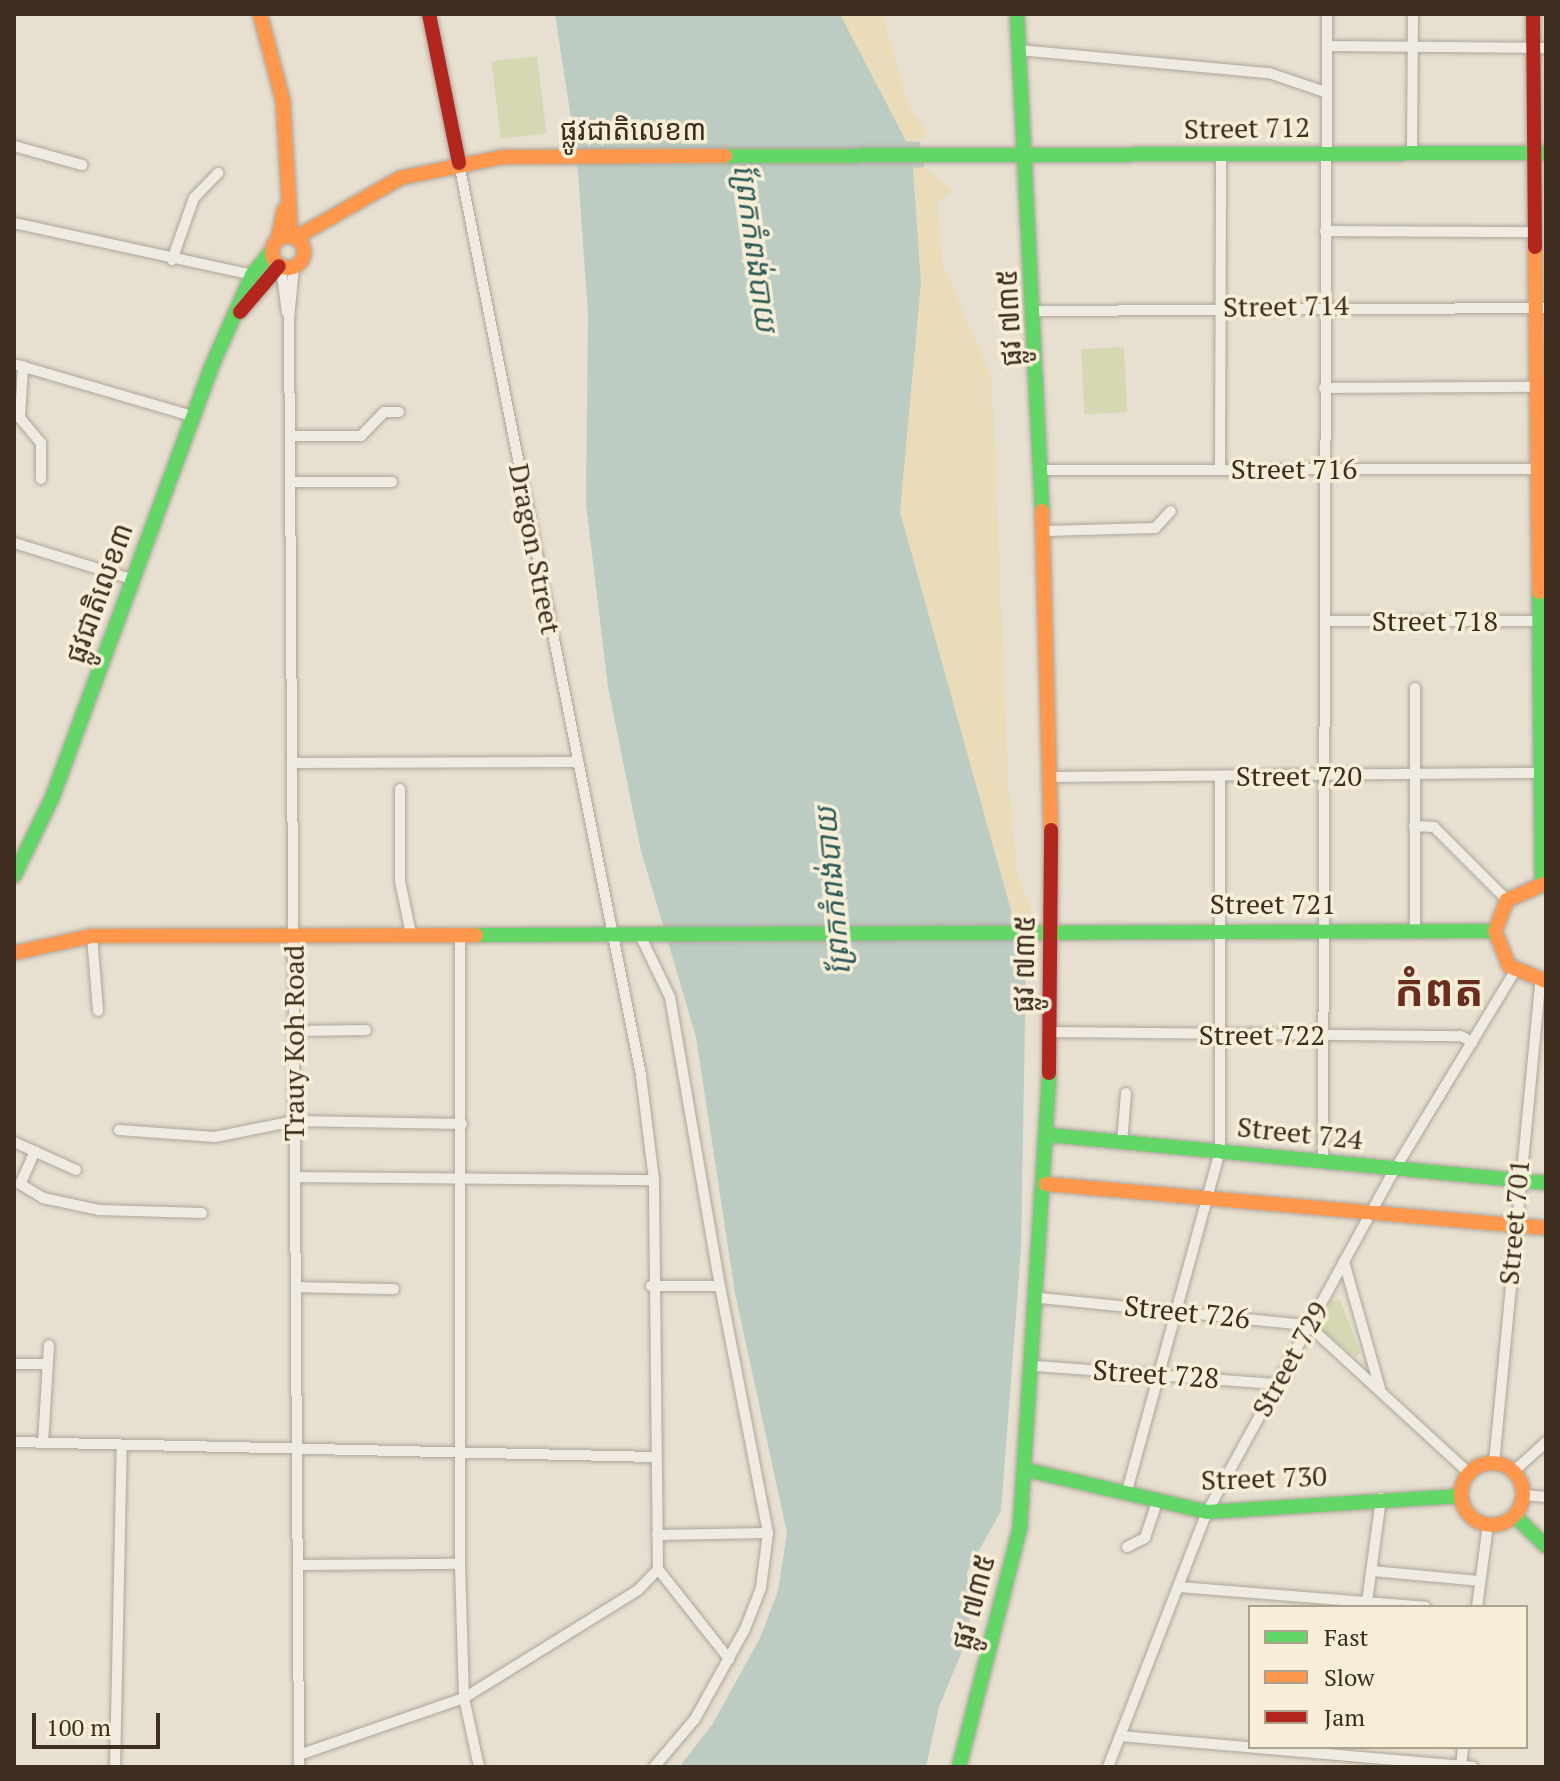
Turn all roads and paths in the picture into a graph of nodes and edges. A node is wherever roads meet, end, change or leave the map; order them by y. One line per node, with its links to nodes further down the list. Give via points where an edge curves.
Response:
1 (260, 14): 25 (main road, via 283,101)
2 (429, 14): 19 (main road)
3 (1017, 14): 10 (main road, ផ្លូវ ៧៣៥)
4 (1327, 14): 7 (street)
5 (1413, 14): 8 (street)
6 (1533, 14): 9 (main road)
7 (1327, 46): 8 (street); 11 (street)
8 (1412, 47): 9 (street); 14 (street)
9 (1540, 48): 15 (main road)
10 (1019, 50): 11 (street, via 1269,73); 16 (main road, ផ្លូវ ៧៣៥)
11 (1325, 92): 13 (street)
12 (14, 146): 20 (street)
13 (1324, 153): 14 (main road, Street 712); 17 (main road, Street 712); 23 (street)
14 (1412, 153): 15 (main road, Street 712)
15 (1539, 153): 24 (main road)
16 (1025, 154): 17 (main road, Street 712); 18 (main road, Street 712); 32 (main road, ផ្លូវ ៧៣៥)
17 (1221, 155): 30 (street)
18 (949, 156): 19 (main road, ផ្លូវជាតិលេខ៣, via 557,155)
19 (459, 163): 25 (main road, ផ្លូវជាតិលេខ៣, via 400,178 328,215); 54 (street, Dragon Street)
20 (82, 165)
21 (218, 173): 26 (street, via 194,198)
22 (14, 223): 26 (street)
23 (1325, 231): 24 (street); 29 (street)
24 (1536, 232): 31 (main road)
25 (288, 243): 27 (main road); 27 (main road, ផ្លូវជាតិលេខ៣); 28 (main road, ផ្លូវជាតិលេខ៣)
26 (172, 260): 28 (street)
27 (285, 266): 33 (main road, ផ្លូវជាតិលេខ៣); 39 (street, Trauy Koh Road)
28 (252, 275): 33 (main road, ផ្លូវជាតិលេខ៣)
29 (1325, 305): 30 (street, Street 714); 31 (street, Street 714); 36 (street)
30 (1221, 307): 32 (street, Street 714); 40 (street)
31 (1541, 308): 35 (main road)
32 (1036, 311): 42 (main road, ផ្លូវ ៧៣៥)
33 (229, 325): 38 (main road, ផ្លូវជាតិលេខ៣)
34 (19, 365): 38 (street); 44 (street, via 20,418 41,443)
35 (1537, 387): 36 (street); 41 (main road)
36 (1324, 388): 43 (street)
37 (399, 412): 39 (street, via 384,412 361,436)
38 (192, 416): 50 (main road, ផ្លូវជាតិលេខ៣)
39 (290, 436): 45 (street, Trauy Koh Road)
40 (1220, 469): 42 (street, Street 716); 43 (street, Street 716)
41 (1542, 469): 43 (street, Street 716); 52 (main road)
42 (1042, 470): 48 (main road, ផ្លូវ ៧៣៥)
43 (1325, 470): 51 (street)
44 (41, 479)
45 (290, 482): 46 (street); 55 (street, Trauy Koh Road)
46 (392, 482)
47 (1171, 511): 48 (street, via 1155,528)
48 (1044, 531): 60 (main road, ផ្លូវ ៧៣៥)
49 (14, 543): 50 (street)
50 (131, 579): 63 (main road, ផ្លូវជាតិលេខ៣, via 52,798)
51 (1325, 621): 52 (street, Street 718); 59 (street)
52 (1542, 621): 56 (main road)
53 (1415, 688): 57 (street)
54 (576, 762): 55 (street); 74 (street, Dragon Street)
55 (292, 763): 71 (street, Trauy Koh Road)
56 (1542, 773): 57 (street, Street 720); 64 (main road)
57 (1415, 775): 59 (street, Street 720); 62 (street)
58 (1220, 776): 59 (street, Street 720); 60 (street, Street 720); 69 (street)
59 (1323, 776): 67 (street)
60 (1051, 777): 68 (main road, ផ្លូវ ៧៣៥)
61 (400, 789): 72 (street, via 400,881)
62 (1414, 826): 65 (street, via 1434,827); 66 (street)
63 (14, 876)
64 (1544, 883): 65 (main road)
65 (1507, 900): 70 (main road)
66 (1415, 929): 67 (main road, Street 721); 70 (main road, Street 721)
67 (1324, 930): 69 (main road, Street 721); 85 (street)
68 (1051, 931): 69 (main road, Street 721); 75 (main road, Street 721); 83 (main road, ផ្លូវ ៧៣៥)
69 (1221, 931): 84 (street)
70 (1495, 931): 78 (main road)
71 (293, 934): 72 (main road, Street 721); 76 (main road, Street 721); 82 (street, Trauy Koh Road)
72 (411, 934): 73 (main road, Street 721)
73 (460, 934): 74 (main road, Street 721); 89 (street)
74 (612, 934): 75 (main road, Street 721); 101 (street, Dragon Street)
75 (644, 935): 112 (street, via 670,997)
76 (92, 936): 77 (main road, Street 721); 80 (street)
77 (14, 953)
78 (1515, 971): 79 (main road); 86 (street, Street 729)
79 (1543, 981): 102 (street, Street 701)
80 (98, 1011)
81 (366, 1030): 82 (street)
82 (294, 1031): 88 (street, Trauy Koh Road)
83 (1050, 1032): 84 (street, Street 722); 91 (main road, ផ្លូវ ៧៣៥)
84 (1222, 1036): 85 (street, Street 722); 95 (street)
85 (1324, 1036): 86 (street, Street 722, via 1461,1036); 96 (street)
86 (1472, 1042): 97 (street, Street 729)
87 (1126, 1093): 93 (street)
88 (294, 1121): 89 (street); 90 (street, via 215,1137); 99 (street, Trauy Koh Road)
89 (462, 1124): 100 (street)
90 (119, 1130)
91 (1049, 1135): 93 (main road, Street 724); 104 (main road, ផ្លូវ ៧៣៥)
92 (14, 1142): 94 (street)
93 (1122, 1143): 95 (main road, Street 724)
94 (35, 1151): 98 (street); 106 (street, via 20,1184 56,1203)
95 (1220, 1151): 96 (main road, Street 724); 105 (street)
96 (1323, 1161): 97 (main road, Street 724)
97 (1395, 1169): 102 (main road, Street 724); 107 (street, Street 729)
98 (76, 1170)
99 (295, 1177): 100 (street); 113 (street, Trauy Koh Road)
100 (462, 1180): 101 (street); 130 (street)
101 (654, 1180): 111 (street, Dragon Street)
102 (1517, 1181): 103 (main road, Street 724); 108 (street, Street 701)
103 (1546, 1183)
104 (1046, 1184): 105 (main road); 115 (main road, ផ្លូវ ៧៣៥)
105 (1208, 1198): 107 (main road); 116 (street)
106 (202, 1213)
107 (1371, 1213): 108 (main road); 110 (street, Street 729)
108 (1513, 1225): 109 (main road); 132 (street, Street 701)
109 (1546, 1228)
110 (1344, 1262): 117 (street, Street 729); 124 (street)
111 (651, 1286): 112 (street); 131 (street, Dragon Street)
112 (720, 1286): 145 (street)
113 (296, 1287): 114 (street); 129 (street, Trauy Koh Road)
114 (394, 1289)
115 (1040, 1298): 116 (street, Street 726); 121 (main road, ផ្លូវ ៧៣៥)
116 (1176, 1309): 117 (street, Street 726); 122 (street)
117 (1308, 1325): 123 (street, Street 729); 124 (street)
118 (49, 1345): 120 (street)
119 (14, 1364): 120 (street)
120 (47, 1364): 127 (street)
121 (1036, 1366): 122 (street, Street 728); 133 (main road, ផ្លូវ ៧៣៥)
122 (1158, 1374): 123 (street, Street 728); 136 (street)
123 (1275, 1384): 142 (street, Street 729)
124 (1381, 1390): 135 (street)
125 (14, 1442): 127 (street)
126 (1546, 1442): 134 (street)
127 (43, 1443): 128 (street)
128 (122, 1445): 129 (street); 164 (street)
129 (297, 1453): 130 (street); 150 (street, Trauy Koh Road)
130 (459, 1455): 131 (street); 149 (street)
131 (654, 1457): 146 (street, Dragon Street)
132 (1494, 1463): 134 (main road); 135 (main road)
133 (1027, 1470): 136 (main road, Street 730); 168 (main road, ផ្លូវ ៧៣៥, via 1014,1552)
134 (1513, 1472): 137 (main road)
135 (1469, 1473): 138 (main road)
136 (1127, 1491): 141 (main road, Street 730)
137 (1523, 1495): 139 (street); 143 (main road)
138 (1460, 1496): 140 (main road, Street 730); 144 (main road, via 1468,1515)
139 (1546, 1497)
140 (1381, 1498): 142 (main road, Street 730); 152 (street)
141 (1158, 1499): 142 (main road, Street 730); 148 (street, via 1145,1538)
142 (1207, 1512): 154 (street, Street 729)
143 (1515, 1516): 144 (main road); 147 (main road)
144 (1488, 1525): 153 (street)
145 (768, 1533): 146 (street); 158 (street, via 761,1588)
146 (657, 1535): 151 (street, Dragon Street)
147 (1546, 1546)
148 (1127, 1547)
149 (460, 1564): 150 (street); 159 (street)
150 (298, 1565): 161 (street, Trauy Koh Road)
151 (658, 1569): 158 (street); 159 (street, via 638,1590)
152 (1372, 1571): 153 (street); 155 (street)
153 (1479, 1581): 157 (street)
154 (1179, 1587): 155 (street); 160 (street, Street 729)
155 (1367, 1602): 156 (street)
156 (1402, 1605)
157 (1477, 1605)
158 (729, 1659): 167 (street, via 695,1719)
159 (464, 1698): 161 (street); 166 (street)
160 (1120, 1736): 162 (street); 169 (street, Street 729)
161 (299, 1755): 165 (street, Trauy Koh Road)
162 (1319, 1761): 163 (street)
163 (1462, 1766): 170 (street)
164 (115, 1767)
165 (299, 1767)
166 (479, 1767)
167 (654, 1767)
168 (959, 1767)
169 (1108, 1767)
170 (1473, 1767)

